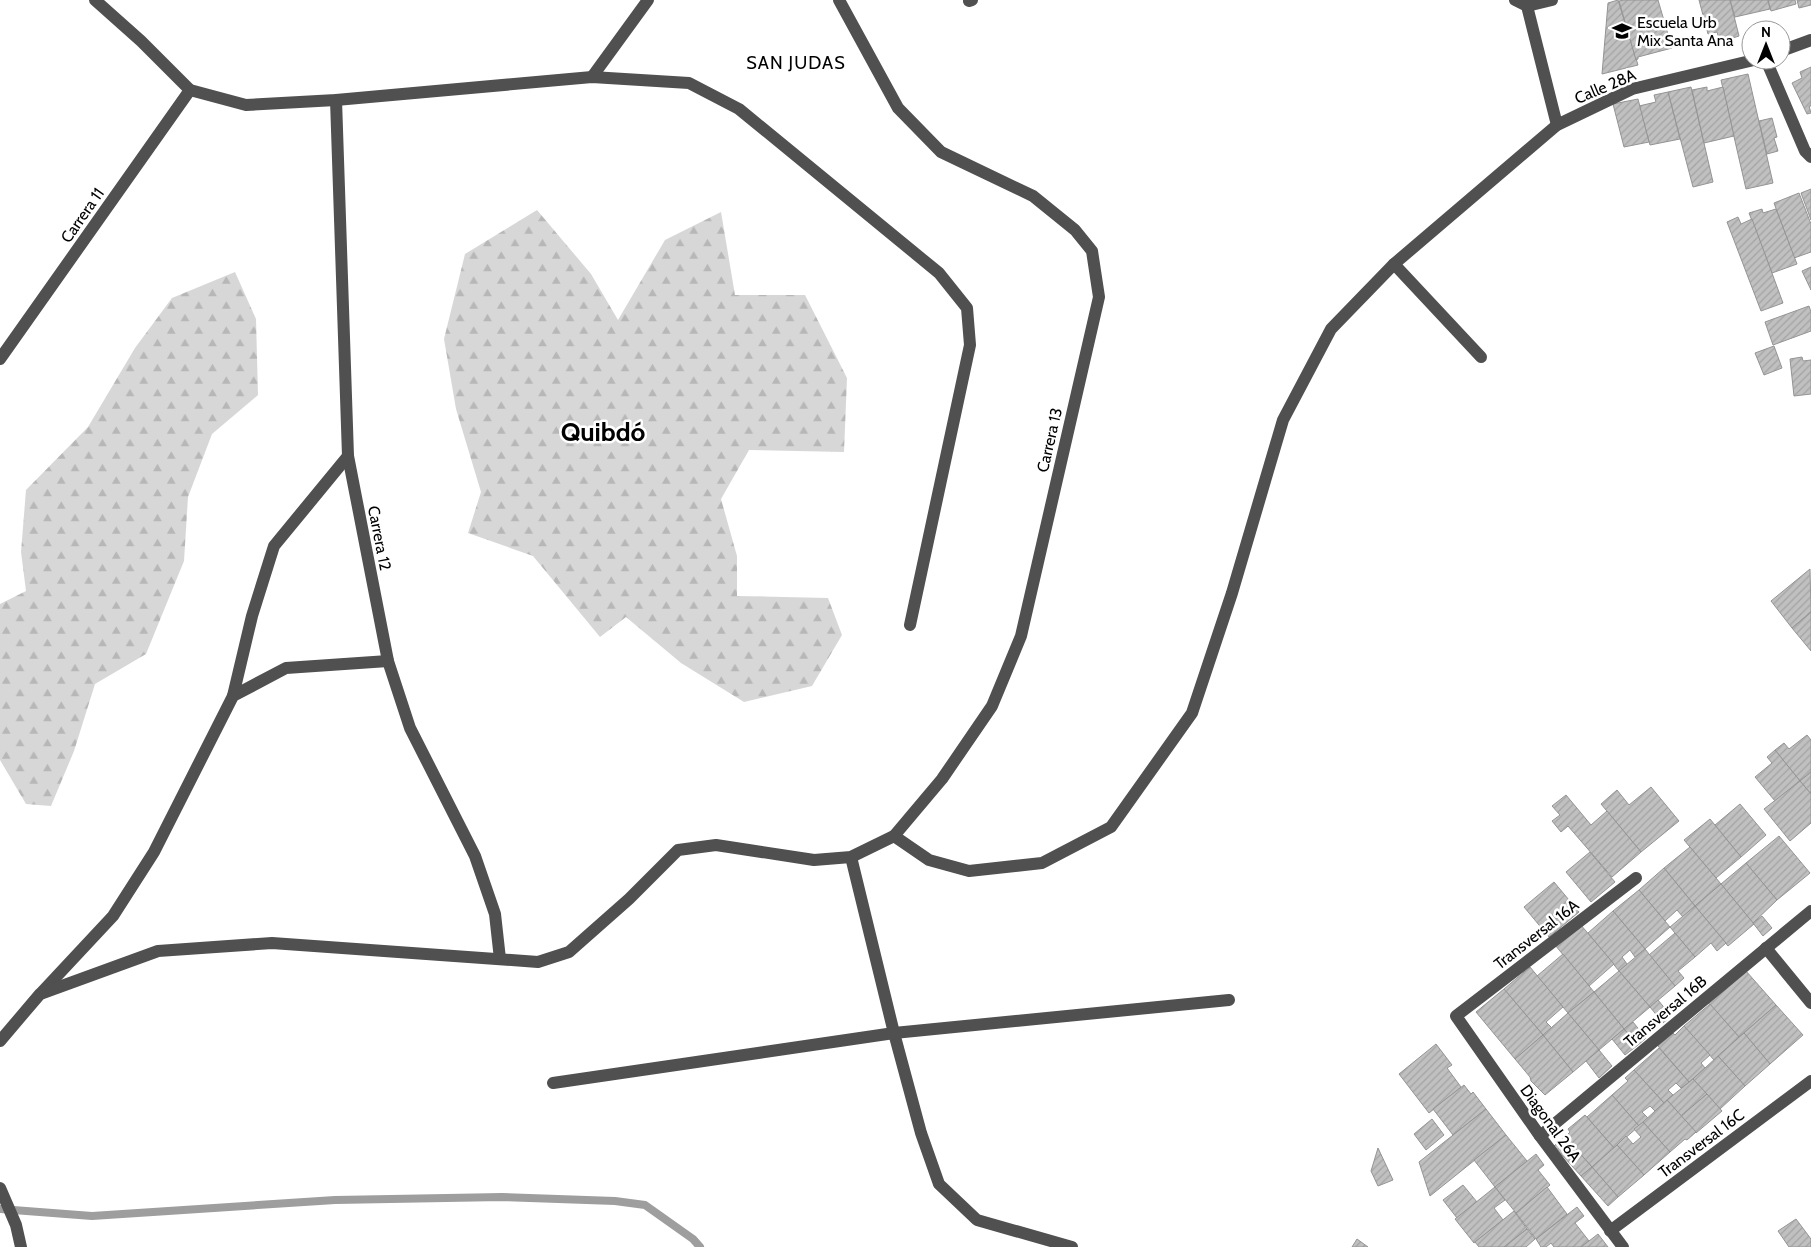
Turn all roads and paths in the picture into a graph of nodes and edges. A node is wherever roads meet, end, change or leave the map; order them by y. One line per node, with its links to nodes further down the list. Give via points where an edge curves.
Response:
1 (95, 0): 12 (street)
2 (648, 0): 11 (street)
3 (839, 0): 23 (street, Carrera 13, via 898,108 941,152 1033,196 1075,230 1092,251 1099,296 1021,636 992,706 942,779)
4 (1515, 0): 6 (street)
5 (1552, 0): 6 (street)
6 (1527, 6): 14 (street)
7 (1811, 40): 8 (street)
8 (1791, 47)
9 (1741, 63): 14 (street, Calle 28A, via 1632,89)
10 (1770, 70): 15 (street, via 1805,151)
11 (592, 77): 13 (street); 20 (street, via 689,83 739,109 938,273 967,308 970,345)
12 (190, 90): 13 (street, via 246,105); 18 (street, Carrera 11)
13 (336, 100): 19 (street, Carrera 12)
14 (1557, 125): 16 (street, Calle 28A)
15 (1811, 157)
16 (1394, 264): 17 (street); 23 (street, Calle 28A, via 1331,328 1283,420 1232,593 1192,712 1111,827 1042,863 969,871 929,860)
17 (1481, 357)
18 (0, 358)
19 (348, 456): 21 (street, Carrera 12); 22 (street, via 274,546 252,616)
20 (910, 625)
21 (388, 662): 22 (street, via 286,668); 28 (street, Carrera 12, via 410,728 475,856 495,914)
22 (233, 696): 29 (street, via 154,852 113,916)
23 (894, 836): 24 (street)
24 (851, 857): 28 (street, via 814,860 716,845 678,850 569,952 538,962); 33 (street)
25 (1636, 878): 32 (street, Transversal 16A)
26 (1811, 911): 27 (street, Transversal 16B)
27 (1766, 948): 31 (street); 37 (street, Transversal 16B)
28 (500, 959): 29 (street, via 272,943 158,951)
29 (40, 994): 34 (street)
30 (1230, 1000): 33 (street)
31 (1811, 1003)
32 (1456, 1016): 37 (street, Diagonal 26A)
33 (894, 1033): 36 (street); 41 (street, via 921,1133 939,1184 977,1220)
34 (0, 1041)
35 (1811, 1081): 39 (street, Transversal 16C)
36 (552, 1083)
37 (1540, 1136): 39 (street, Diagonal 26A)
38 (0, 1188): 40 (street, via 16,1225)
39 (1610, 1231): 42 (street, Diagonal 26A)
40 (21, 1247)
41 (1072, 1247)
42 (1624, 1247)

